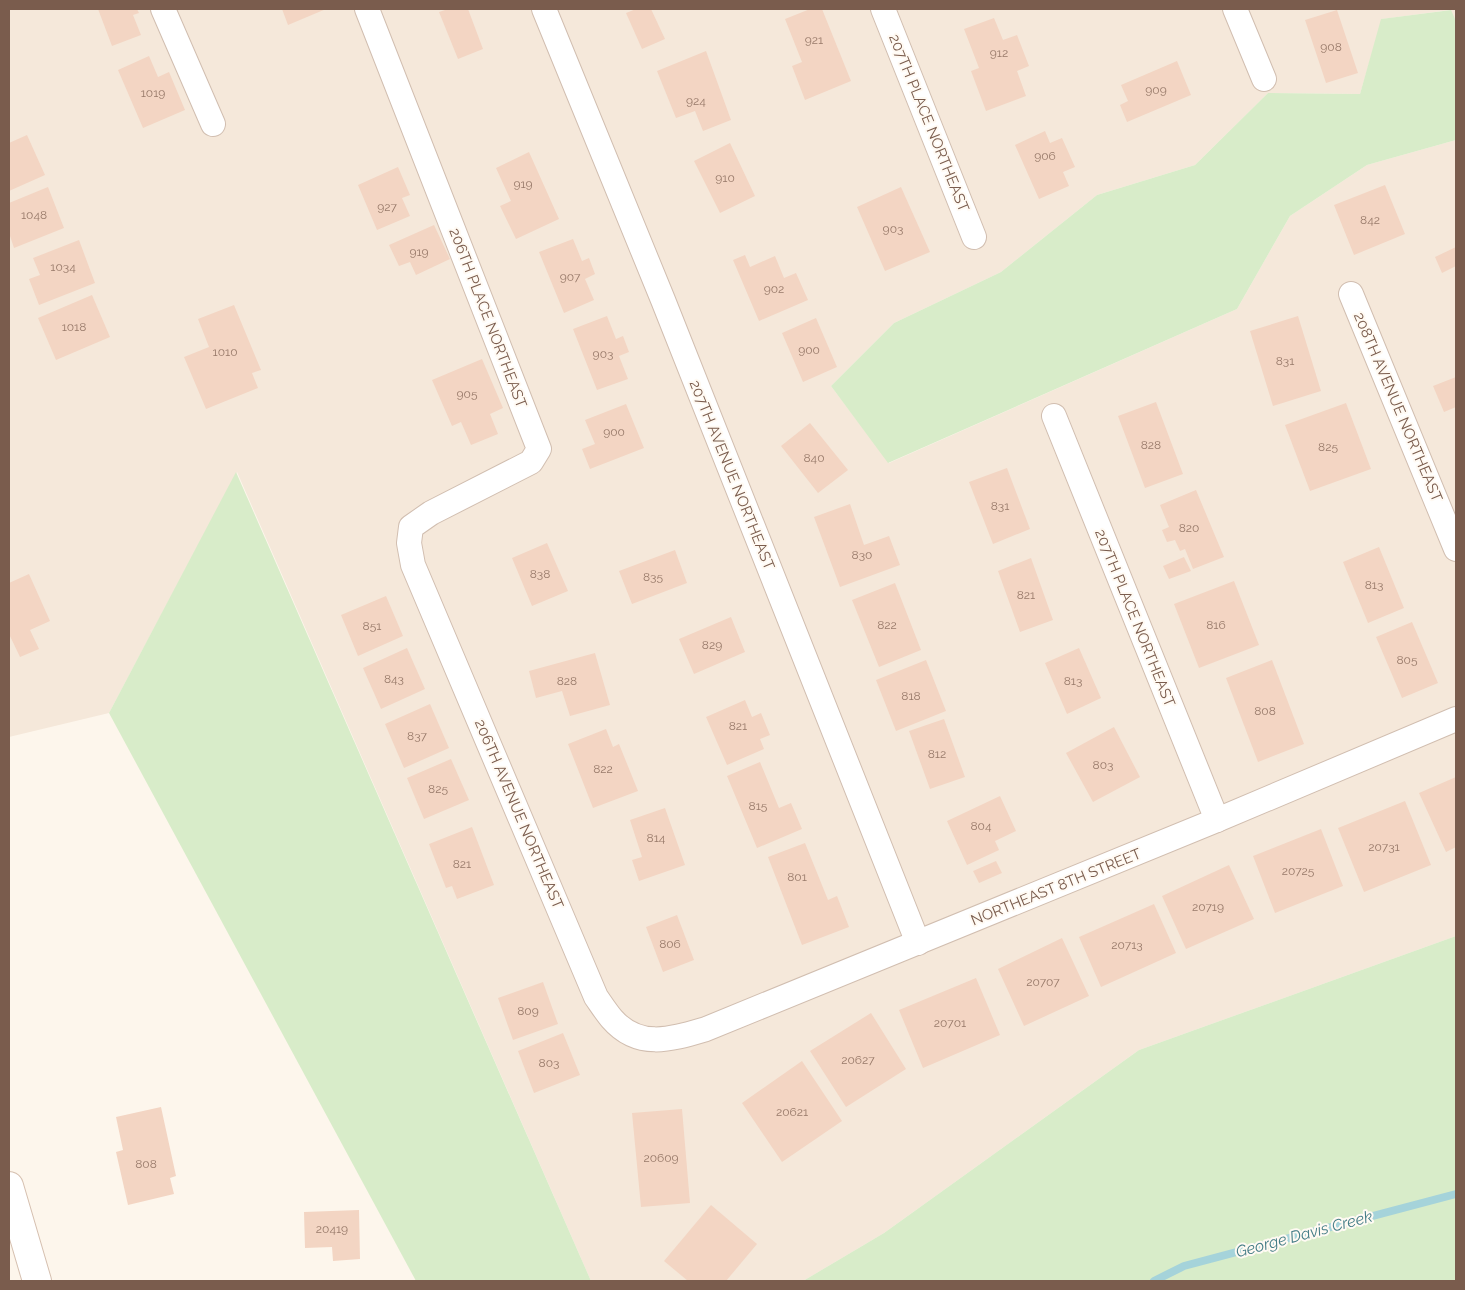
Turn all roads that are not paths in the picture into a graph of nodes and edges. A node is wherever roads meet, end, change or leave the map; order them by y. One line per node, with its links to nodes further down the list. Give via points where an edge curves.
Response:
1 (163, 9): 7 (street)
2 (367, 9): 12 (street, 206TH PLACE NORTHEAST, via 539,449 531,462 431,512 411,527 409,543)
3 (544, 9): 15 (street, 207TH AVENUE NORTHEAST)
4 (883, 9): 8 (street, 207TH PLACE NORTHEAST)
5 (1235, 9): 6 (street)
6 (1264, 79)
7 (213, 124)
8 (974, 237)
9 (1351, 294): 11 (street, 208TH AVENUE NORTHEAST)
10 (1054, 416): 14 (street, 207TH PLACE NORTHEAST)
11 (1456, 548)
12 (413, 565): 16 (street, 206TH AVENUE NORTHEAST, via 596,996 613,1020 627,1031)
13 (1456, 719): 14 (street, NORTHEAST 8TH STREET)
14 (1217, 820): 15 (street, NORTHEAST 8TH STREET)
15 (918, 943): 16 (street, NORTHEAST 8TH STREET, via 706,1029 677,1038)
16 (650, 1040)
17 (9, 1186): 18 (main road)
18 (37, 1281)

